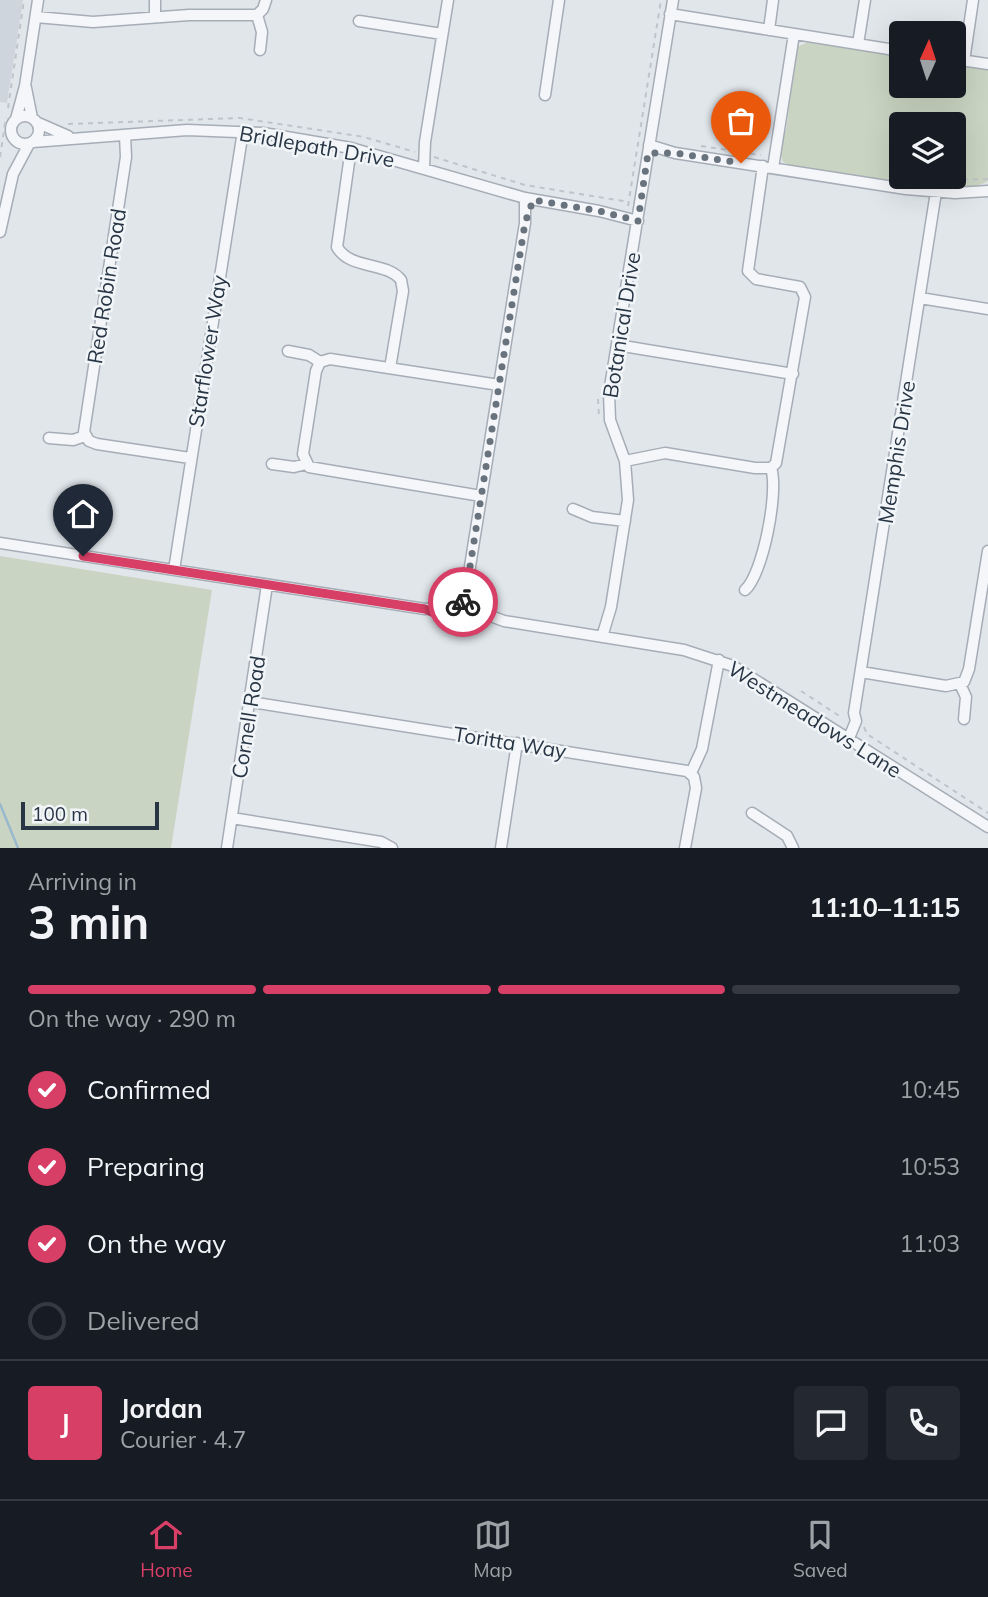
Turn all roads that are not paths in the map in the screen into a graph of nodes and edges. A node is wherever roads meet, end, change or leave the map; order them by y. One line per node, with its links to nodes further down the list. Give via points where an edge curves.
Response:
1 (38, 0): 12 (street)
2 (155, 0): 13 (street)
3 (265, 0): 11 (street)
4 (448, 0): 17 (street)
5 (559, 0): 25 (street)
6 (673, 0): 10 (street, Botanical Drive)
7 (773, 0): 15 (street)
8 (865, 0): 19 (street)
9 (973, 0): 16 (street)
10 (670, 14): 15 (street); 34 (street, Botanical Drive)
11 (257, 15): 13 (street); 21 (street, via 262,32)
12 (36, 17): 13 (street, via 93,23); 24 (street)
13 (155, 17)
14 (359, 21): 17 (street)
15 (769, 30): 18 (street)
16 (966, 30)
17 (442, 34): 36 (street)
18 (794, 34): 19 (street); 35 (street)
19 (858, 44): 20 (street)
20 (889, 49)
21 (260, 50)
22 (966, 61): 23 (street)
23 (988, 64)
24 (25, 86): 26 (street); 27 (street)
25 (545, 95)
26 (16, 119): 27 (street); 31 (street, via 11,127)
27 (34, 120): 30 (street, Bridlepath Drive); 32 (street, via 39,132)
28 (243, 131): 29 (street, Bridlepath Drive); 33 (street, Bridlepath Drive); 53 (street, Starflower Way)
29 (125, 135): 30 (street, Bridlepath Drive); 51 (street, Red Robin Road, via 127,157)
30 (70, 137): 32 (street, Bridlepath Drive)
31 (15, 140): 32 (street); 37 (street)
32 (31, 143): 37 (street)
33 (352, 148): 36 (street, Bridlepath Drive); 48 (street, via 337,247 346,257 401,279)
34 (649, 149): 35 (street); 41 (street, Botanical Drive)
35 (770, 164): 39 (street); 49 (street, via 748,271 756,279 800,287 805,294)
36 (420, 167): 40 (street, Bridlepath Drive)
37 (13, 174): 42 (street)
38 (988, 191): 39 (street)
39 (936, 192): 43 (street, Memphis Drive)
40 (529, 199): 41 (street, Bridlepath Drive); 50 (street)
41 (638, 216): 45 (street, Botanical Drive)
42 (0, 232)
43 (920, 298): 44 (street); 75 (street, Memphis Drive)
44 (988, 309)
45 (617, 345): 49 (street); 54 (street, Botanical Drive, via 608,406)
46 (288, 351): 47 (street)
47 (320, 362): 48 (street, via 335,359); 56 (street, via 303,454)
48 (390, 368): 50 (street)
49 (793, 374): 57 (street, via 778,458)
50 (499, 385): 58 (street)
51 (85, 436): 52 (street); 53 (street, via 97,444)
52 (49, 438)
53 (190, 458): 63 (street, Starflower Way)
54 (625, 461): 57 (street, via 665,453); 60 (street, Botanical Drive)
55 (272, 464): 56 (street)
56 (306, 464): 58 (street)
57 (771, 468): 66 (street, via 773,488 761,560 757,576)
58 (481, 496): 64 (street)
59 (573, 509): 60 (street, via 592,517)
60 (625, 521): 73 (street, Botanical Drive)
61 (0, 542): 63 (street)
62 (988, 551): 76 (street, via 969,669)
63 (174, 570): 65 (street)
64 (468, 579): 67 (street); 68 (street)
65 (267, 585): 69 (street); 77 (street, Cornell Road)
66 (746, 590)
67 (455, 605): 68 (street); 69 (street); 70 (street)
68 (473, 608): 71 (street, Westmeadows Lane); 72 (street, via 476,618)
69 (425, 609): 70 (street)
70 (451, 621): 72 (street, via 460,628)
71 (504, 621): 72 (street, Westmeadows Lane); 73 (street, Westmeadows Lane)
72 (472, 625)
73 (606, 638): 74 (street, Westmeadows Lane)
74 (719, 660): 79 (street, Westmeadows Lane, via 751,674); 81 (street, via 702,749)
75 (861, 673): 76 (street, via 946,686); 79 (street, Memphis Drive)
76 (960, 684): 78 (street, via 966,697)
77 (251, 702): 80 (street, Toritta Way); 83 (street, Cornell Road)
78 (964, 719)
79 (845, 735): 84 (street, Westmeadows Lane)
80 (517, 743): 81 (street, Toritta Way); 87 (street)
81 (691, 773): 88 (street, via 696,788)
82 (752, 813): 89 (street, via 787,836)
83 (232, 818): 85 (street, Cornell Road); 86 (street, via 381,842)
84 (988, 827)
85 (228, 848)
86 (392, 848)
87 (501, 848)
88 (685, 848)
89 (793, 848)

